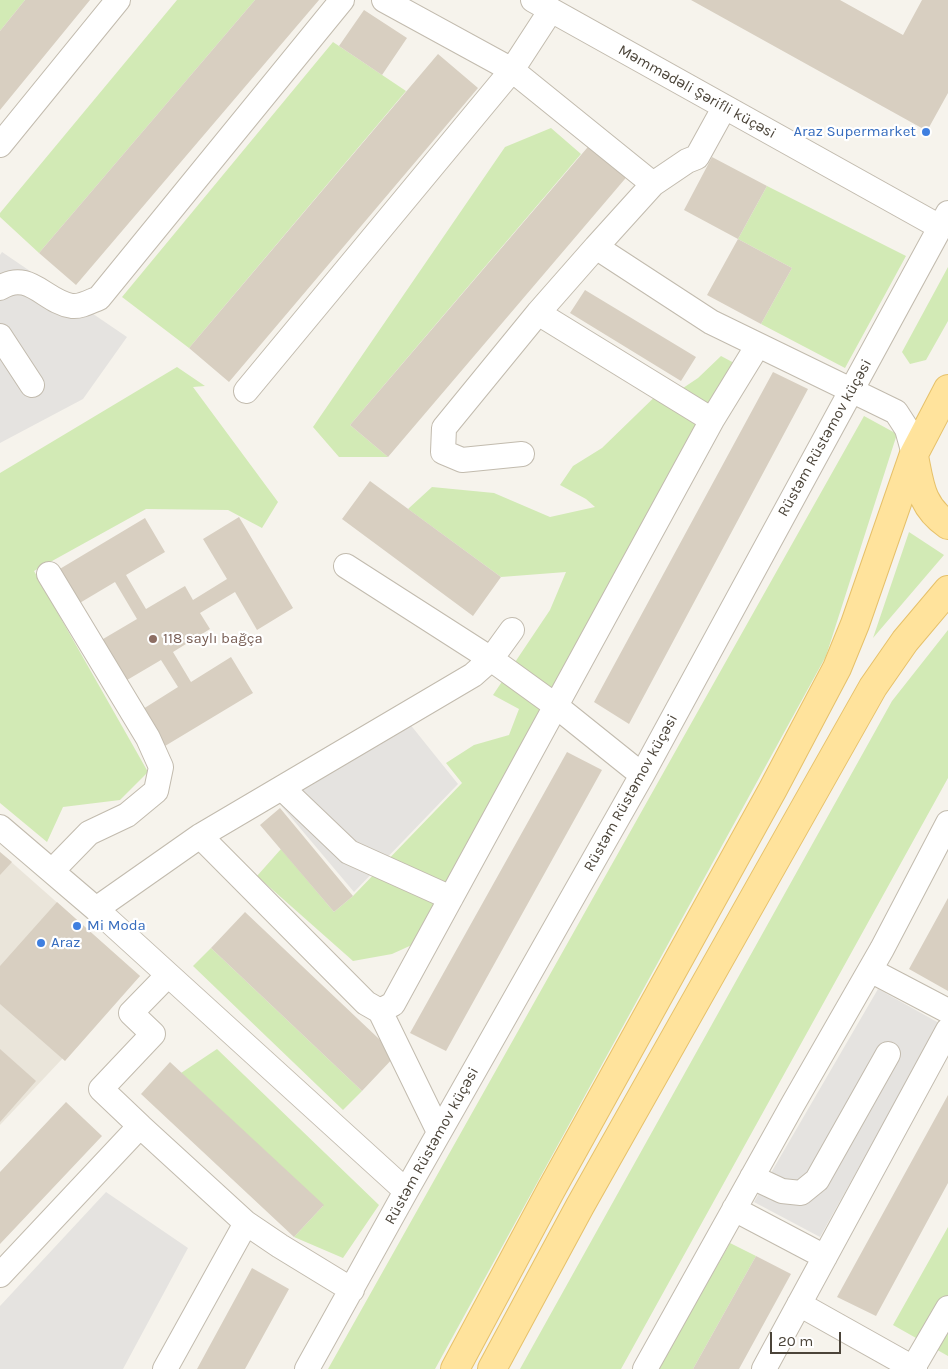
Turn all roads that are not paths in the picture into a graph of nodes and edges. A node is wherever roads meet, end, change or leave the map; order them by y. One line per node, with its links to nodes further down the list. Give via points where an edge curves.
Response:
1 (118, 0): 7 (street)
2 (342, 0): 11 (street, via 99,298 73,306 21,281)
3 (384, 0): 5 (street)
4 (542, 5): 5 (street); 6 (street, Məmmədəli Şərifli küçəsi)
5 (512, 70): 8 (street); 18 (street)
6 (724, 108): 8 (street, via 697,157); 9 (street, Məmmədəli Şərifli küçəsi)
7 (0, 145)
8 (653, 184): 10 (street)
9 (944, 220): 17 (street, Rüstəm Rüstəmov küçəsi)
10 (596, 247): 12 (street); 14 (street, via 711,322)
11 (0, 288)
12 (538, 313): 19 (street); 20 (street, via 444,428 443,452 462,460)
13 (0, 336): 15 (street)
14 (758, 345): 17 (street); 19 (street)
15 (32, 385)
16 (948, 389): 21 (main road)
17 (851, 390): 21 (street, via 896,412 907,429); 29 (street, Rüstəm Rüstəmov küçəsi)
18 (246, 391)
19 (712, 420): 28 (street)
20 (522, 454)
21 (914, 454): 22 (main road, via 922,496 933,514); 56 (main road, via 837,668)
22 (948, 525)
23 (346, 566): 27 (street)
24 (49, 574): 34 (street, via 148,738 161,767 156,791 127,815 89,833)
25 (948, 590): 57 (main road, via 906,640 873,687 585,1197)
26 (512, 630): 27 (street)
27 (491, 659): 28 (street); 30 (street, via 473,675)
28 (556, 706): 29 (street); 35 (street)
29 (642, 775): 44 (street, Rüstəm Rüstəmov küçəsi)
30 (282, 788): 33 (street); 35 (street, via 349,852)
31 (948, 823): 37 (street)
32 (0, 827): 34 (street)
33 (200, 836): 36 (street); 39 (street, via 366,1004)
34 (52, 871): 36 (street)
35 (451, 898): 39 (street, via 394,1004)
36 (96, 909): 38 (street)
37 (870, 970): 40 (street); 45 (street)
38 (168, 975): 43 (street, via 131,1013 153,1034 102,1089); 46 (street)
39 (380, 1011): 44 (street)
40 (948, 1011)
41 (948, 1030): 49 (street)
42 (888, 1054): 45 (street, via 817,1180 801,1194 782,1191)
43 (140, 1126): 48 (street); 50 (street)
44 (439, 1132): 46 (street, Rüstəm Rüstəmov küçəsi)
45 (752, 1177): 47 (street)
46 (406, 1191): 51 (street, Rüstəm Rüstəmov küçəsi)
47 (734, 1209): 49 (street); 58 (street)
48 (246, 1223): 51 (street); 54 (street)
49 (825, 1257): 52 (street)
50 (0, 1275)
51 (352, 1290): 55 (street, Rüstəm Rüstəmov küçəsi)
52 (799, 1304): 59 (street); 60 (street)
53 (948, 1308): 60 (street)
54 (166, 1369)
55 (306, 1369)
56 (455, 1369)
57 (492, 1369)
58 (645, 1369)
59 (764, 1369)
60 (914, 1369)

